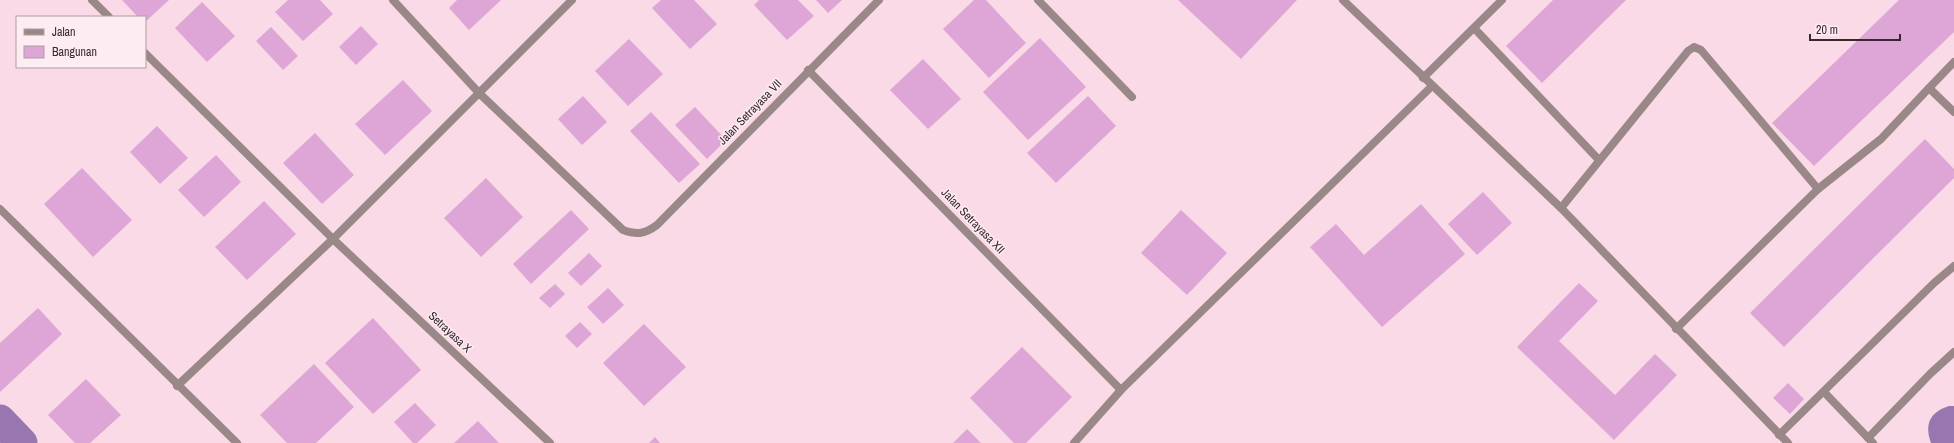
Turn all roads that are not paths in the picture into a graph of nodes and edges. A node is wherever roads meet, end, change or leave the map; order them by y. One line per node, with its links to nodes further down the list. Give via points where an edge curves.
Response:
1 (92, 0): 8 (street)
2 (393, 0): 16 (street)
3 (572, 0): 16 (street)
4 (879, 0): 12 (street, Jalan Setrayasa VII)
5 (1038, 0): 17 (street)
6 (1343, 0): 13 (street)
7 (1502, 0): 9 (street)
8 (108, 16)
9 (1474, 28): 13 (street); 19 (street)
10 (146, 54): 23 (street, Setrayasa X)
11 (1954, 62): 15 (street)
12 (808, 70): 16 (street, Jalan Setrayasa VII, via 657,225 648,232 635,235 623,230); 28 (street, Jalan Setrayasa XII)
13 (1423, 78): 14 (street)
14 (1432, 86): 21 (street); 28 (street)
15 (1929, 88): 18 (street); 20 (street, via 1881,139)
16 (480, 94): 23 (street)
17 (1132, 97)
18 (1954, 112)
19 (1599, 160): 20 (street, via 1688,51 1694,47 1701,50); 21 (street)
20 (1818, 189): 25 (street)
21 (1561, 208): 25 (street)
22 (0, 209): 27 (street)
23 (333, 240): 27 (street); 33 (street, Setrayasa X)
24 (1954, 266): 29 (street)
25 (1676, 329): 30 (street)
26 (1954, 352): 31 (street, via 1930,374)
27 (177, 386): 32 (street)
28 (1121, 390): 34 (street)
29 (1824, 392): 30 (street); 31 (street)
30 (1779, 435): 35 (street)
31 (1871, 441)
32 (237, 443)
33 (550, 443)
34 (1074, 443)
35 (1788, 443)

